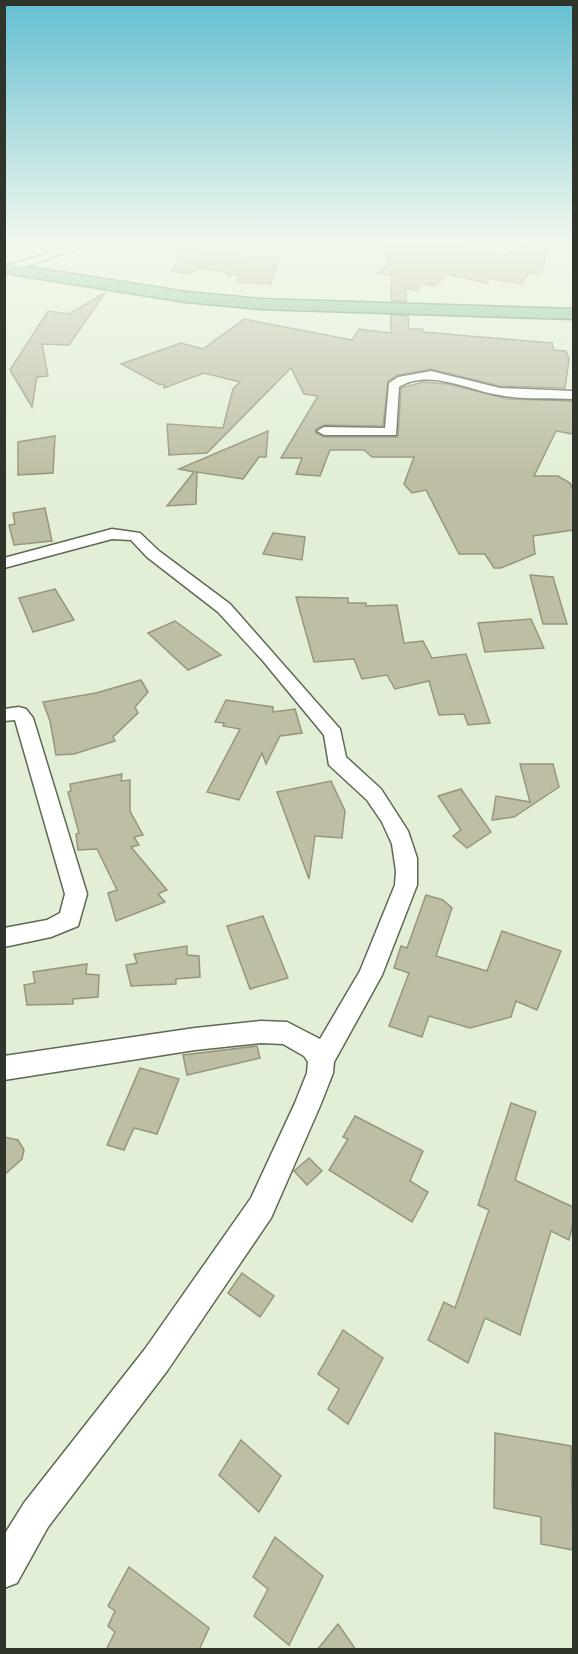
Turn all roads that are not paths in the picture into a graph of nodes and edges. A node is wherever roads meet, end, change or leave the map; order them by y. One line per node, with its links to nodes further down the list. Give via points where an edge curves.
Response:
1 (573, 395): 2 (street, via 500,392 422,375 393,386 391,432)
2 (324, 431)
3 (4, 563): 6 (street, via 112,534 135,536 224,608 333,734 336,760 365,784 404,844 408,874 370,975)
4 (4, 715): 5 (street, via 19,713 24,718 75,894 70,919 51,928)
5 (4, 938)
6 (339, 1031): 7 (street); 8 (street)
7 (299, 1039): 8 (street, via 313,1048); 9 (street, via 287,1033 261,1032)
8 (321, 1060): 10 (street, via 308,1106 261,1208 156,1360 36,1515)
9 (4, 1068)
10 (4, 1570)

